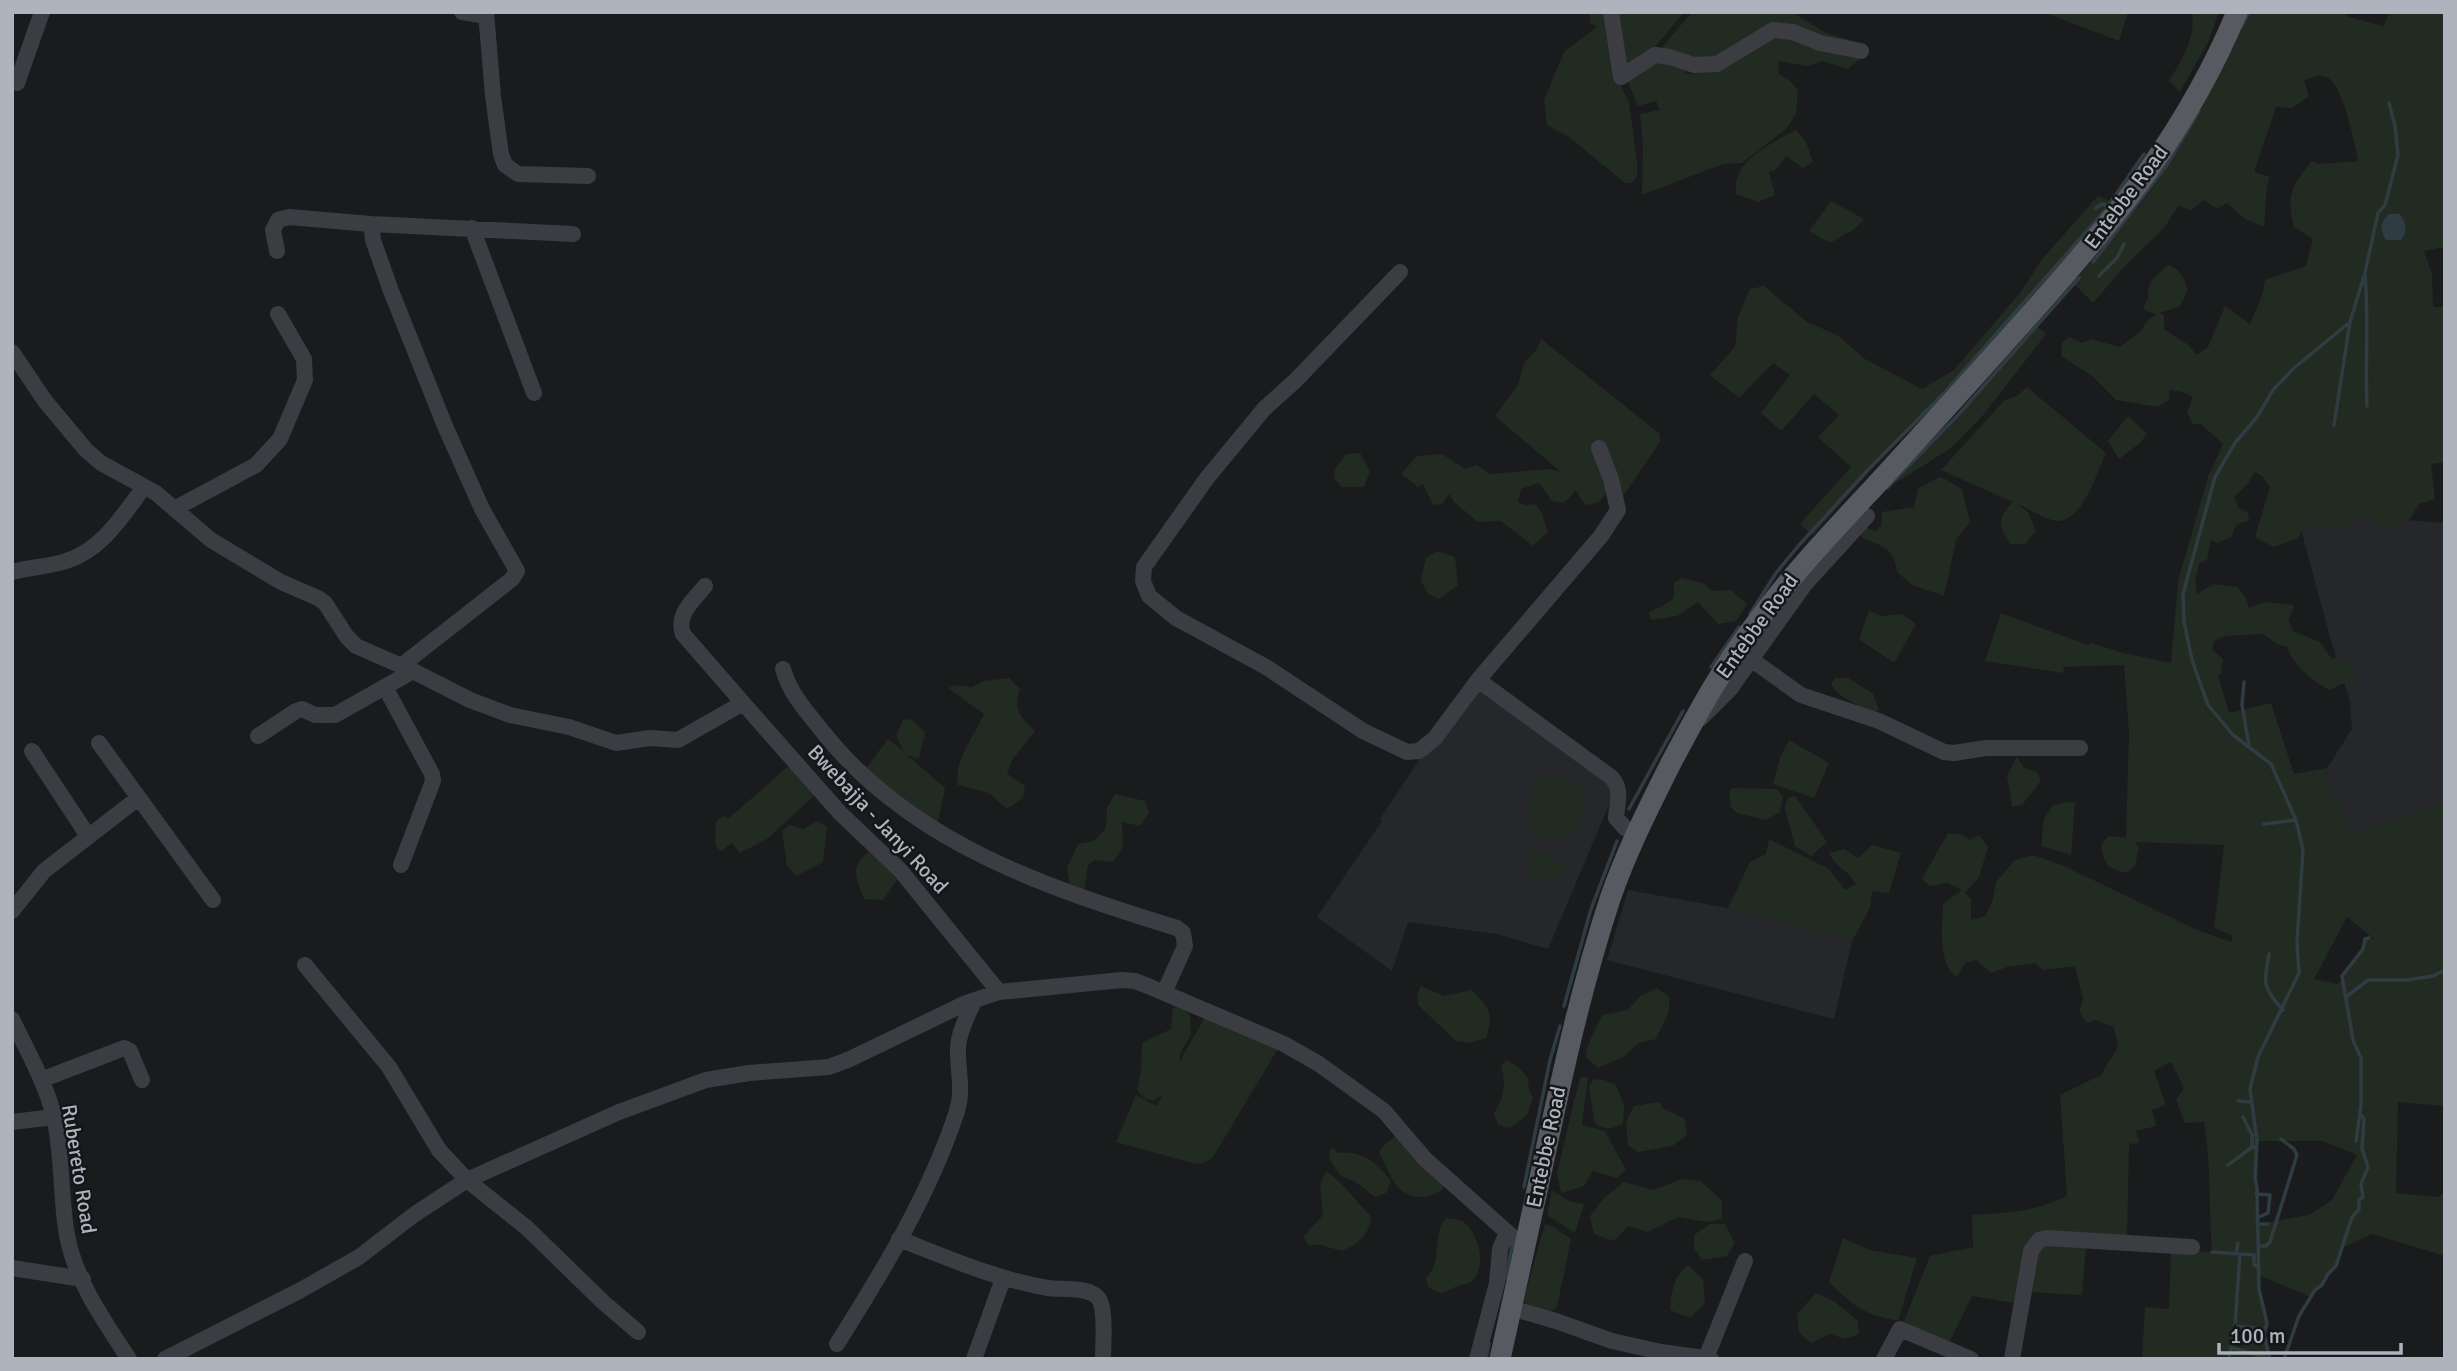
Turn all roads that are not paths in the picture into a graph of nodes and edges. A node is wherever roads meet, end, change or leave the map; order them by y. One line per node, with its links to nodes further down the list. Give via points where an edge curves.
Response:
1 (42, 12): 7 (street)
2 (462, 12): 5 (street)
3 (1611, 12): 6 (street, via 1621,76 1655,55 1694,65 1717,64 1773,30)
4 (2237, 12): 29 (main road, Entebbe Road, via 2199,92 2143,180 2004,345 1795,573 1720,675)
5 (486, 14): 8 (street, via 505,165 518,174)
6 (1861, 51)
7 (18, 83)
8 (588, 176)
9 (370, 224): 10 (street); 12 (street, via 278,220 273,230); 24 (street, via 391,291 445,426 482,509 517,571)
10 (472, 228): 11 (street); 16 (street)
11 (573, 234)
12 (277, 251)
13 (1400, 272): 26 (street, via 1264,408 1144,567 1143,581 1149,596 1176,618 1407,752 1419,751 1435,738)
14 (278, 314): 19 (street, via 304,359 305,380 280,439 256,465)
15 (12, 352): 18 (street, via 86,450)
16 (534, 393)
17 (1599, 448): 26 (street, via 1618,510)
18 (144, 487): 19 (street); 21 (street, via 104,538 82,554)
19 (174, 509): 24 (street, via 219,545 325,603 356,646)
20 (1867, 516): 23 (street, via 1805,584)
21 (19, 570)
22 (705, 586): 28 (street, Bwebajja - Janyi Road, via 680,618 683,634)
23 (1752, 660): 29 (street); 32 (street, via 1801,695 1879,721 1944,752 1986,747)
24 (407, 669): 27 (street); 28 (street, via 510,715 616,743 678,740)
25 (783, 670): 42 (street, via 788,686 836,748 896,803 939,833 1031,879 1183,933 1185,946)
26 (1478, 680): 35 (street, via 1611,777 1619,790 1616,818)
27 (385, 687): 30 (street, via 335,715 296,711); 37 (street, via 433,781)
28 (743, 703): 41 (street, Bwebajja - Janyi Road, via 840,813 900,870)
29 (1689, 729): 35 (main road, Entebbe Road)
30 (258, 736)
31 (99, 743): 34 (street)
32 (2080, 748)
33 (32, 751): 36 (street)
34 (137, 799): 36 (street); 38 (street)
35 (1637, 833): 53 (main road, Entebbe Road, via 1585,981)
36 (88, 836): 39 (street, via 44,871)
37 (401, 865)
38 (213, 900)
39 (12, 911)
40 (305, 965): 49 (street, via 389,1067 429,1136)
41 (999, 992): 42 (street, via 1122,980); 43 (street)
42 (1164, 993): 50 (street, via 1292,1048 1348,1084 1384,1111 1425,1159)
43 (974, 1001): 49 (street, via 829,1067 706,1080 649,1100); 51 (street, via 958,1046 958,1109)
44 (12, 1019): 45 (street, Rubereto Road)
45 (41, 1080): 46 (street, via 124,1048 130,1051); 47 (street, Rubereto Road)
46 (142, 1080)
47 (54, 1117): 48 (street); 56 (street, Rubereto Road, via 67,1233)
48 (12, 1122)
49 (467, 1180): 59 (street, via 527,1228); 63 (street, via 359,1257)
50 (1507, 1232): 53 (street); 66 (street)
51 (899, 1239): 57 (street); 60 (street)
52 (2192, 1247): 70 (street, via 2039,1240 2031,1251)
53 (1525, 1248): 58 (main road, Entebbe Road)
54 (1745, 1261): 61 (street)
55 (12, 1268): 56 (street)
56 (83, 1279): 62 (street, Rubereto Road)
57 (1003, 1279): 64 (street); 65 (street, via 1094,1295 1102,1309)
58 (1511, 1308): 61 (street, via 1612,1342); 67 (main road, Entebbe Road)
59 (638, 1332)
60 (837, 1344)
61 (1708, 1358)
62 (129, 1359)
63 (165, 1359)
64 (974, 1359)
65 (1103, 1359)
66 (1477, 1359)
67 (1500, 1359)
68 (1884, 1359): 69 (street, via 1900,1329)
69 (1970, 1359)
70 (2012, 1359)

